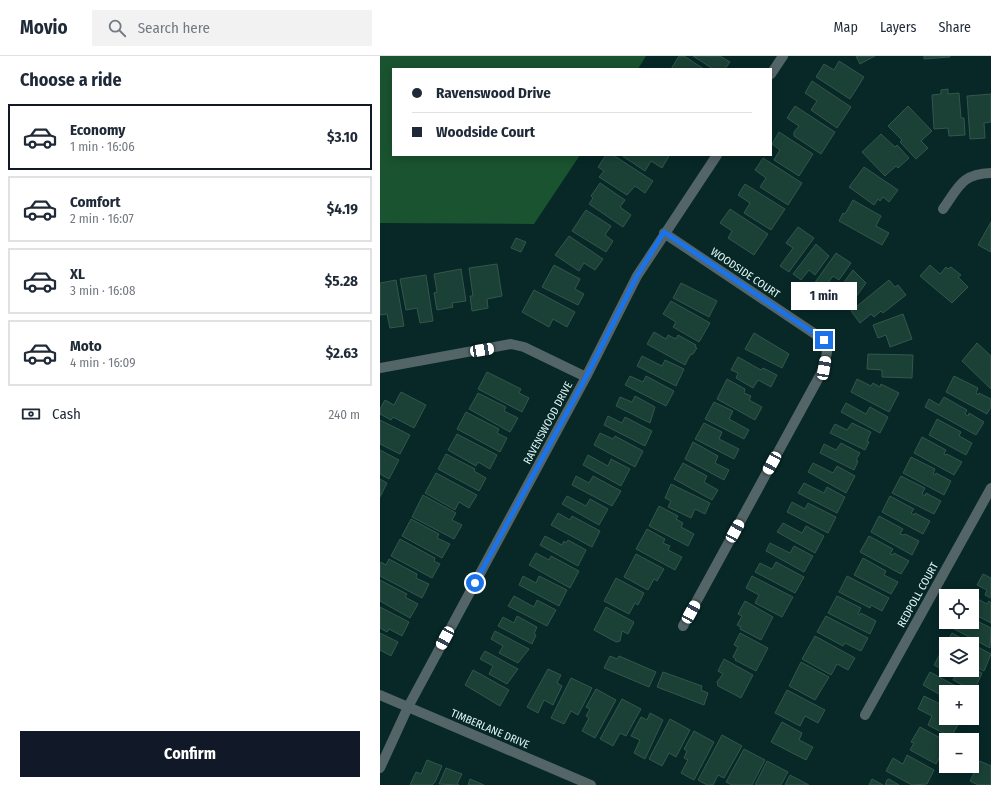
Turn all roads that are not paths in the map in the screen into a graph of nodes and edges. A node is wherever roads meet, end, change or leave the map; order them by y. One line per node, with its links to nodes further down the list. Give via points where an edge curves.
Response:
1 (783, 56): 2 (street)
2 (772, 72)
3 (716, 156): 6 (street, RAVENSWOOD DRIVE)
4 (991, 173): 5 (street, via 966,178)
5 (943, 209)
6 (664, 232): 8 (street, RAVENSWOOD DRIVE, via 637,276); 10 (street, WOODSIDE COURT, via 824,340 827,352 824,368)
7 (380, 368): 8 (street, via 511,344 524,347)
8 (586, 377): 12 (street, RAVENSWOOD DRIVE)
9 (991, 488): 13 (street, REDPOLL COURT)
10 (683, 626)
11 (380, 695): 12 (street, TIMBERLANE DRIVE)
12 (408, 707): 14 (street, RAVENSWOOD DRIVE); 15 (street, TIMBERLANE DRIVE)
13 (865, 715)
14 (380, 768)
15 (590, 785)

